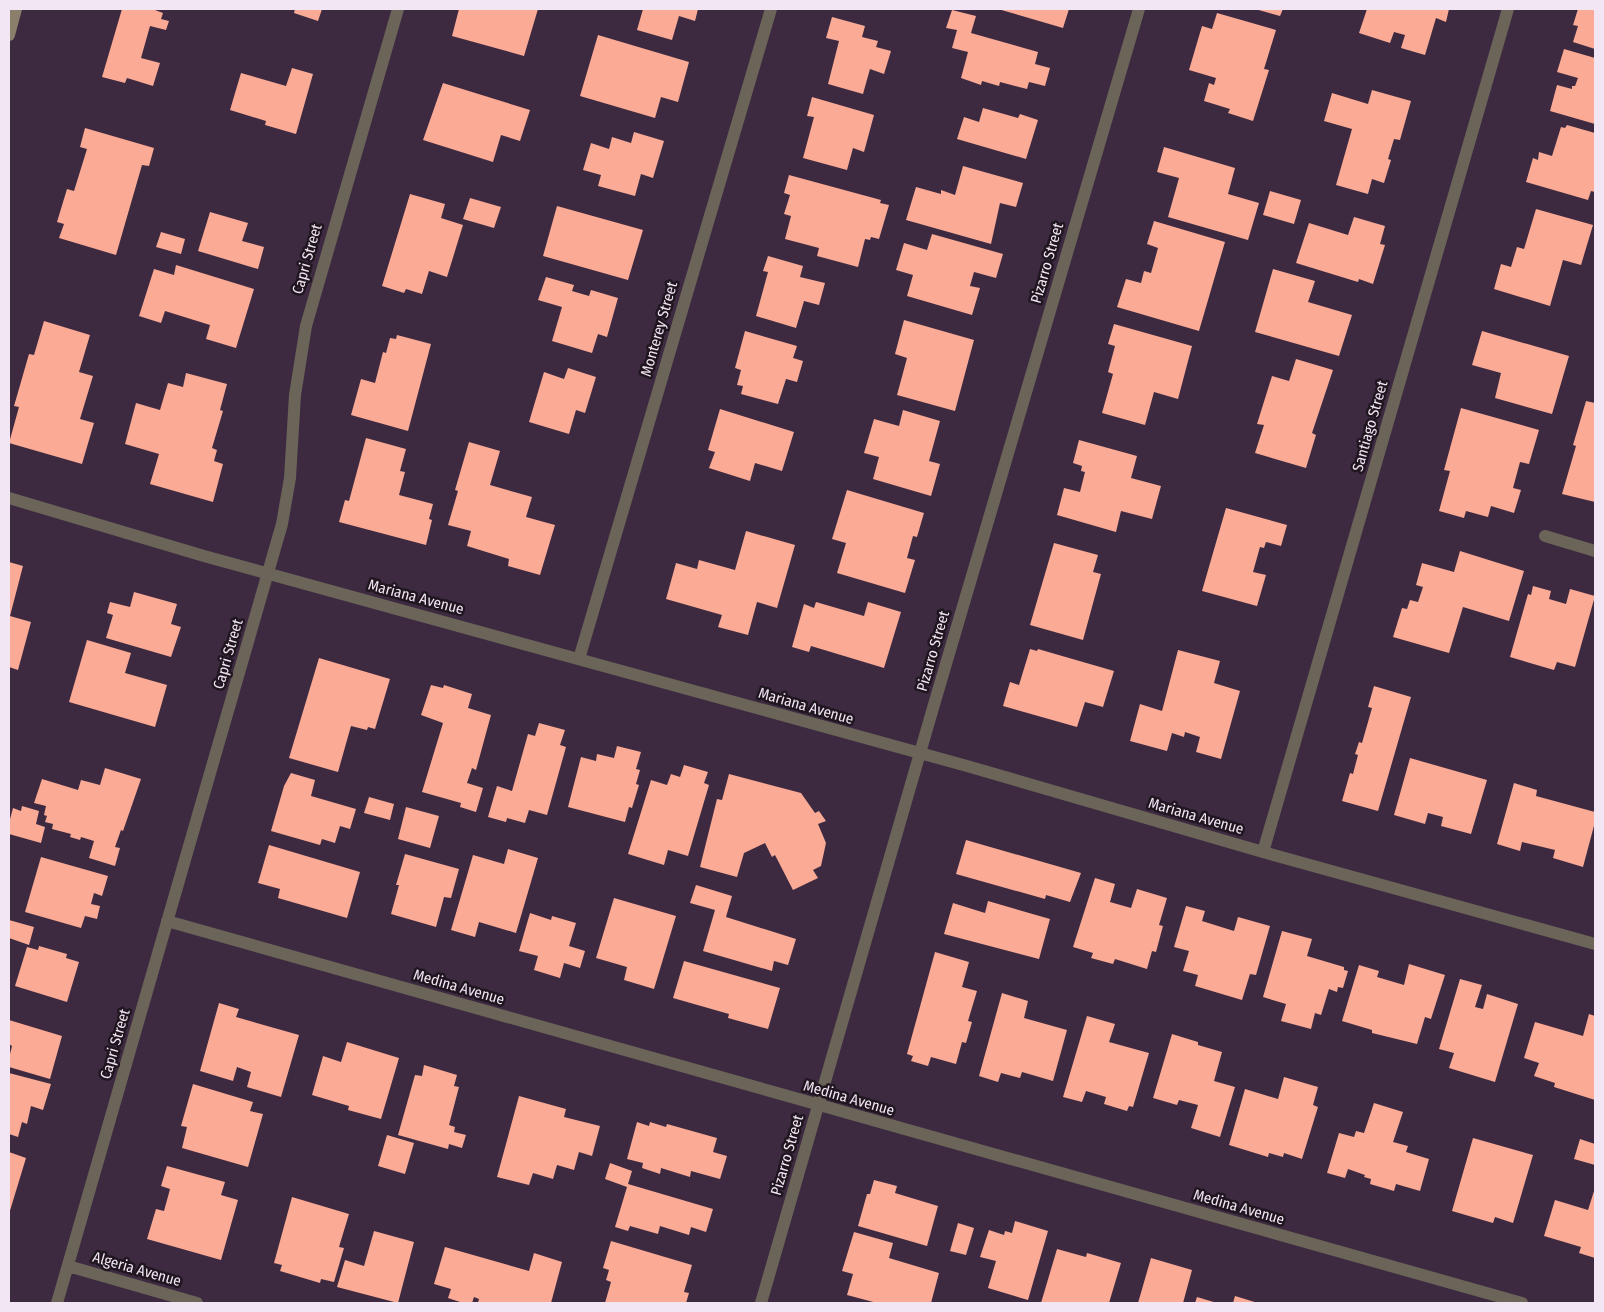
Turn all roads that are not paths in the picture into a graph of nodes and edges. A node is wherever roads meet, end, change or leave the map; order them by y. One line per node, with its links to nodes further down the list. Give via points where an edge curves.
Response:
1 (16, 9): 6 (street)
2 (398, 9): 10 (street, Capri Street, via 310,305 295,395 286,506)
3 (771, 9): 11 (street, Monterey Street)
4 (1139, 9): 12 (street, Pizarro Street)
5 (1508, 9): 13 (street, Santiago Street)
6 (9, 35)
7 (9, 498): 10 (street, Mariana Avenue)
8 (1545, 536): 9 (street)
9 (1595, 552)
10 (268, 573): 11 (street, Mariana Avenue); 14 (street, Capri Street)
11 (579, 659): 12 (street, Mariana Avenue)
12 (920, 754): 13 (street, Mariana Avenue); 16 (street, Pizarro Street)
13 (1263, 852): 15 (street, Mariana Avenue)
14 (167, 921): 16 (street, Medina Avenue); 17 (street, Capri Street)
15 (1595, 944)
16 (818, 1106): 20 (street, Pizarro Street); 21 (street, Medina Avenue)
17 (68, 1266): 18 (street, Capri Street); 19 (street, Algeria Avenue)
18 (58, 1303)
19 (197, 1303)
20 (761, 1303)
21 (1522, 1303)

